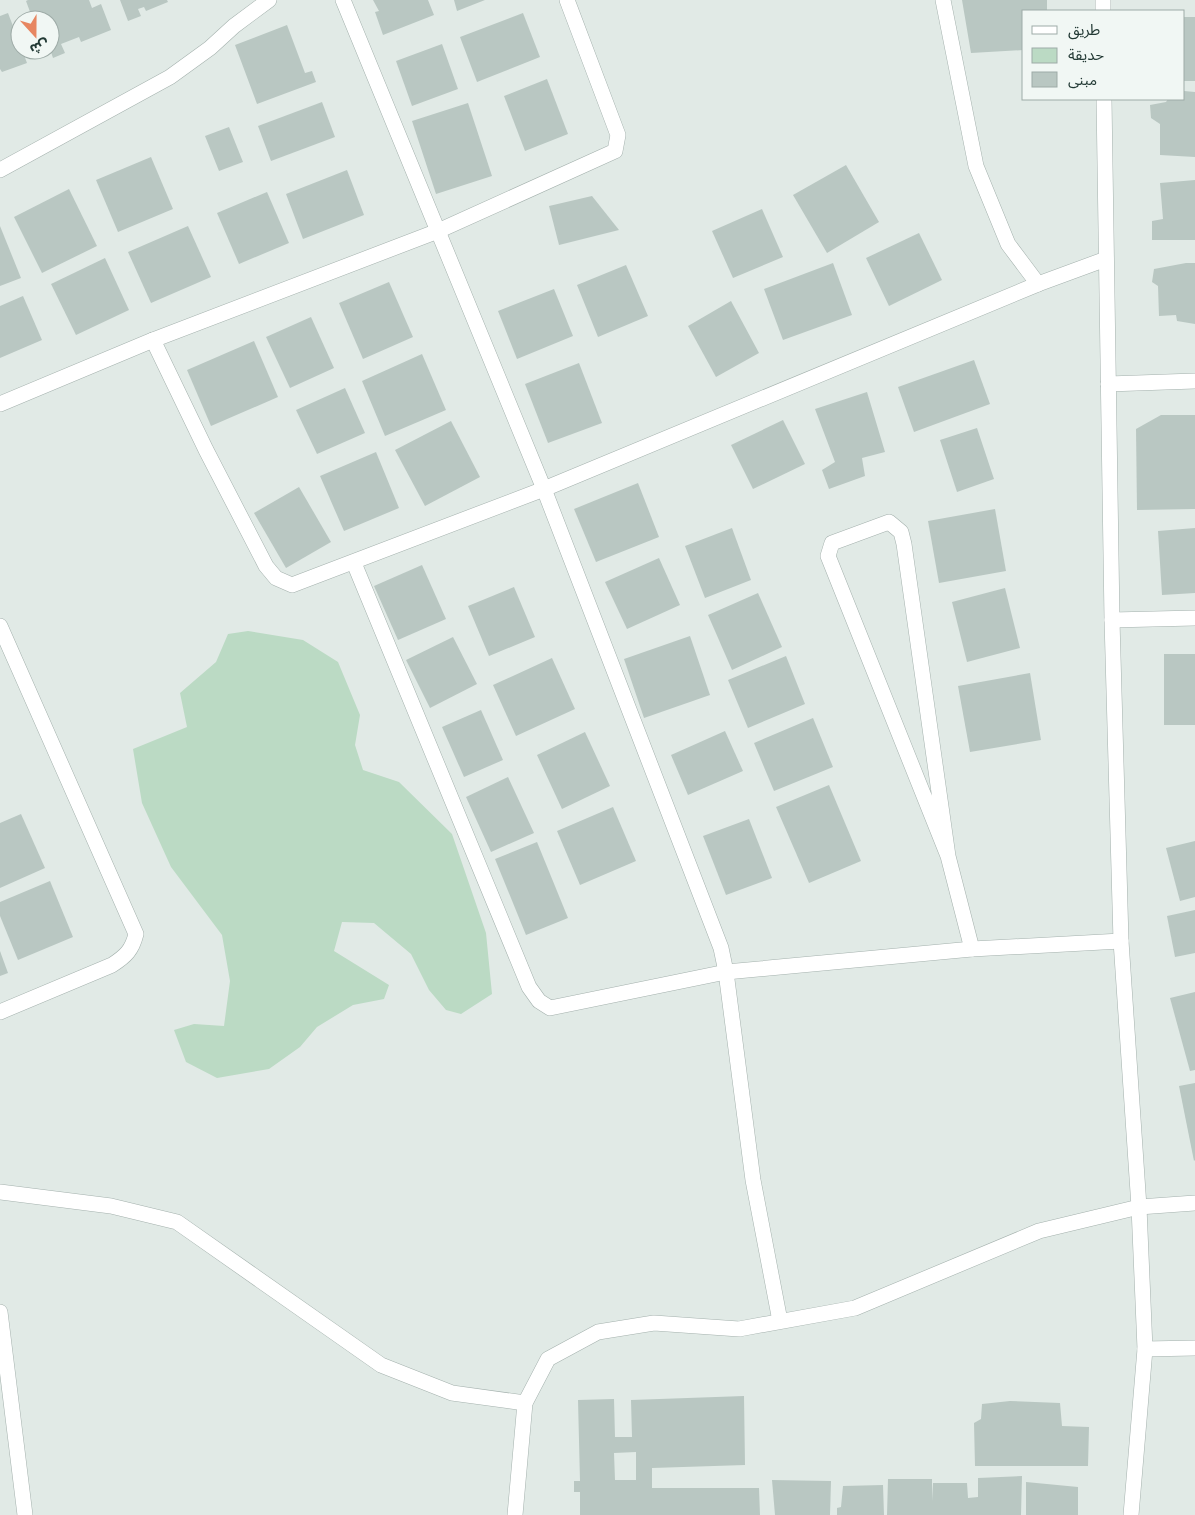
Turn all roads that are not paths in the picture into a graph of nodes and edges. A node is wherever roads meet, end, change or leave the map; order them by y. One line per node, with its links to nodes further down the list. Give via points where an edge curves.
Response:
1 (269, 0): 6 (street, via 170,77)
2 (343, 0): 7 (street)
3 (567, 0): 7 (street, via 618,134 615,151)
4 (943, 0): 9 (street, via 976,166 1008,244)
5 (1104, 100): 8 (street)
6 (0, 170)
7 (438, 231): 10 (street); 14 (street)
8 (1106, 259): 9 (street); 12 (street)
9 (1038, 284): 14 (street)
10 (153, 340): 13 (street); 15 (street, via 240,516 266,566 276,578 292,585)
11 (1195, 381): 12 (street)
12 (1108, 384): 17 (street)
13 (0, 404)
14 (544, 489): 15 (street); 22 (street, via 721,948)
15 (354, 564): 22 (street, via 525,978 539,1002 550,1008)
16 (1195, 618): 17 (street)
17 (1112, 620): 20 (street)
18 (0, 626): 23 (street, via 136,934 125,957 112,965)
19 (948, 856): 19 (street, via 828,556 832,542 889,522 901,532 904,544); 21 (street)
20 (1121, 941): 21 (street); 26 (street)
21 (972, 949): 22 (street)
22 (726, 972): 28 (street, via 752,1180)
23 (0, 1012)
24 (0, 1192): 31 (street, via 111,1206 178,1222 381,1365 452,1392)
25 (1195, 1203): 26 (street)
26 (1139, 1207): 28 (street, via 1039,1231 855,1308); 30 (street)
27 (0, 1312): 32 (street)
28 (780, 1321): 31 (street, via 739,1329 654,1323 598,1332 548,1359)
29 (1195, 1348): 30 (street)
30 (1145, 1349): 34 (street)
31 (525, 1403): 33 (street)
32 (25, 1515)
33 (515, 1515)
34 (1131, 1515)

